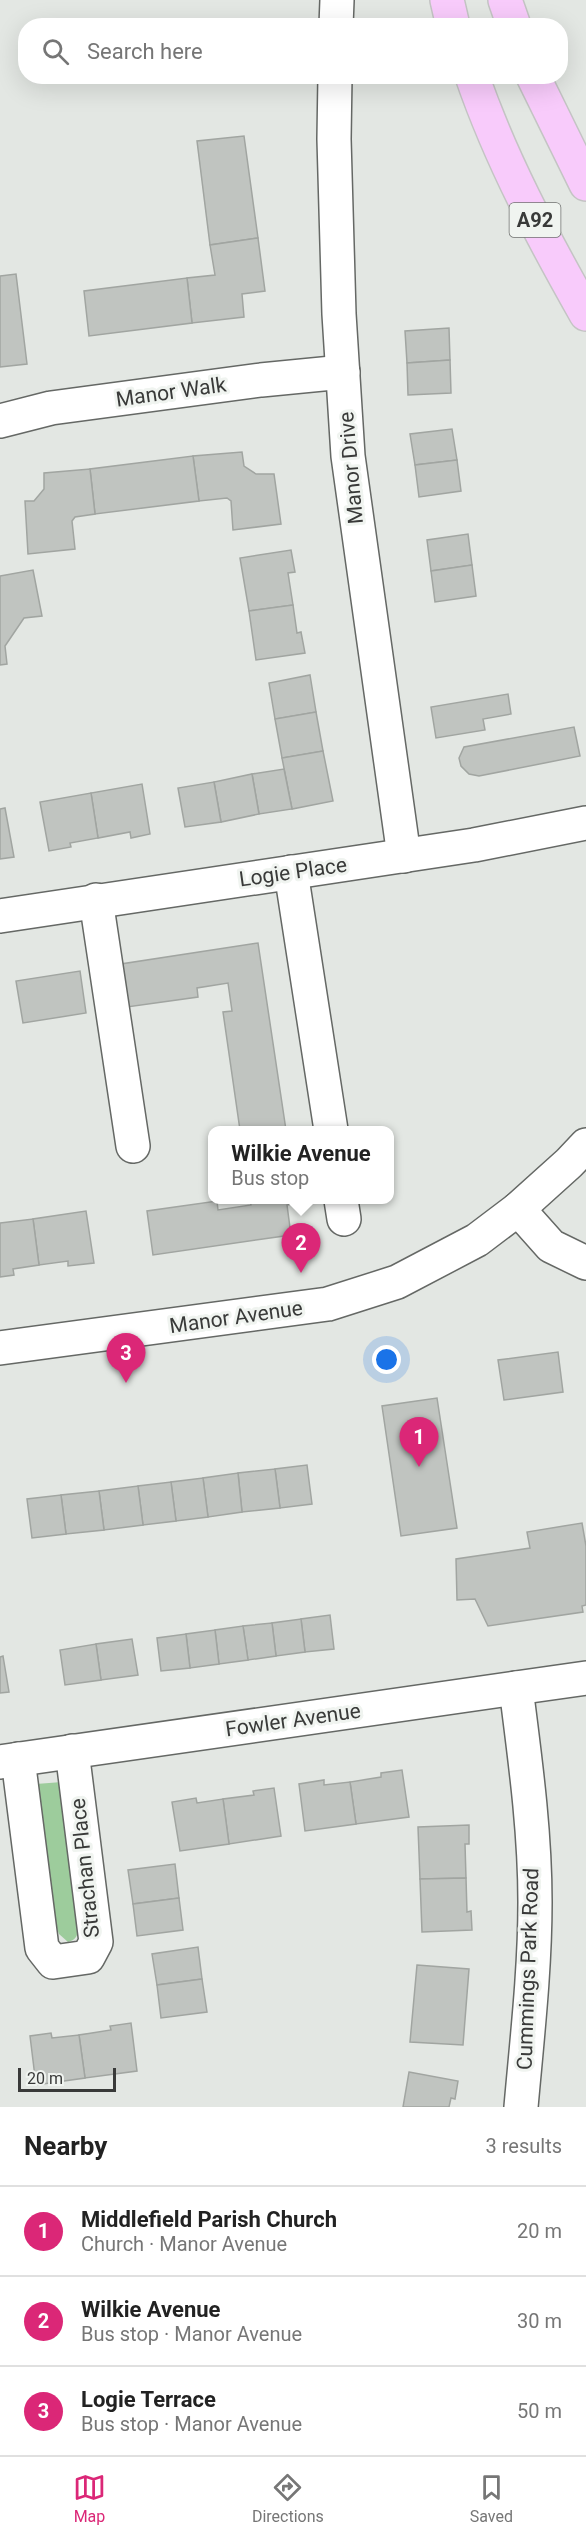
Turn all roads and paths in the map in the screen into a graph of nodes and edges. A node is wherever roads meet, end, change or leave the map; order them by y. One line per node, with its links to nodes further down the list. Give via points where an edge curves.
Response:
1 (337, 0): 4 (street)
2 (447, 0): 5 (main road)
3 (505, 0): 6 (main road)
4 (336, 18)
5 (451, 18)
6 (511, 18)
7 (335, 84): 12 (street, Manor Drive, via 339,314)
8 (475, 84): 11 (main road, A92, via 488,123 546,244)
9 (537, 84): 10 (main road)
10 (586, 183)
11 (586, 314)
12 (344, 372): 13 (street, Manor Walk, via 51,408); 15 (street, Manor Drive, via 356,523)
13 (0, 421)
14 (586, 823): 15 (street, Logie Place)
15 (404, 856): 16 (street, Logie Place)
16 (291, 872): 17 (street, Logie Place); 19 (street)
17 (96, 900): 18 (street, Logie Place); 21 (street)
18 (0, 916)
19 (330, 1126)
20 (586, 1145): 22 (street, Manor Avenue)
21 (133, 1146)
22 (518, 1209): 23 (street, via 551,1246); 24 (street, Manor Avenue, via 477,1240 397,1282 328,1304)
23 (586, 1263)
24 (0, 1348)
25 (586, 1678): 26 (street, Fowler Avenue)
26 (516, 1688): 27 (street, Fowler Avenue); 29 (street, Cummings Park Road, via 526,1766 535,1902)
27 (72, 1751): 28 (street, Fowler Avenue); 28 (street, Strachan Place, via 96,1942 88,1957 53,1962 42,1948)
28 (9, 1761)
29 (521, 2107)

